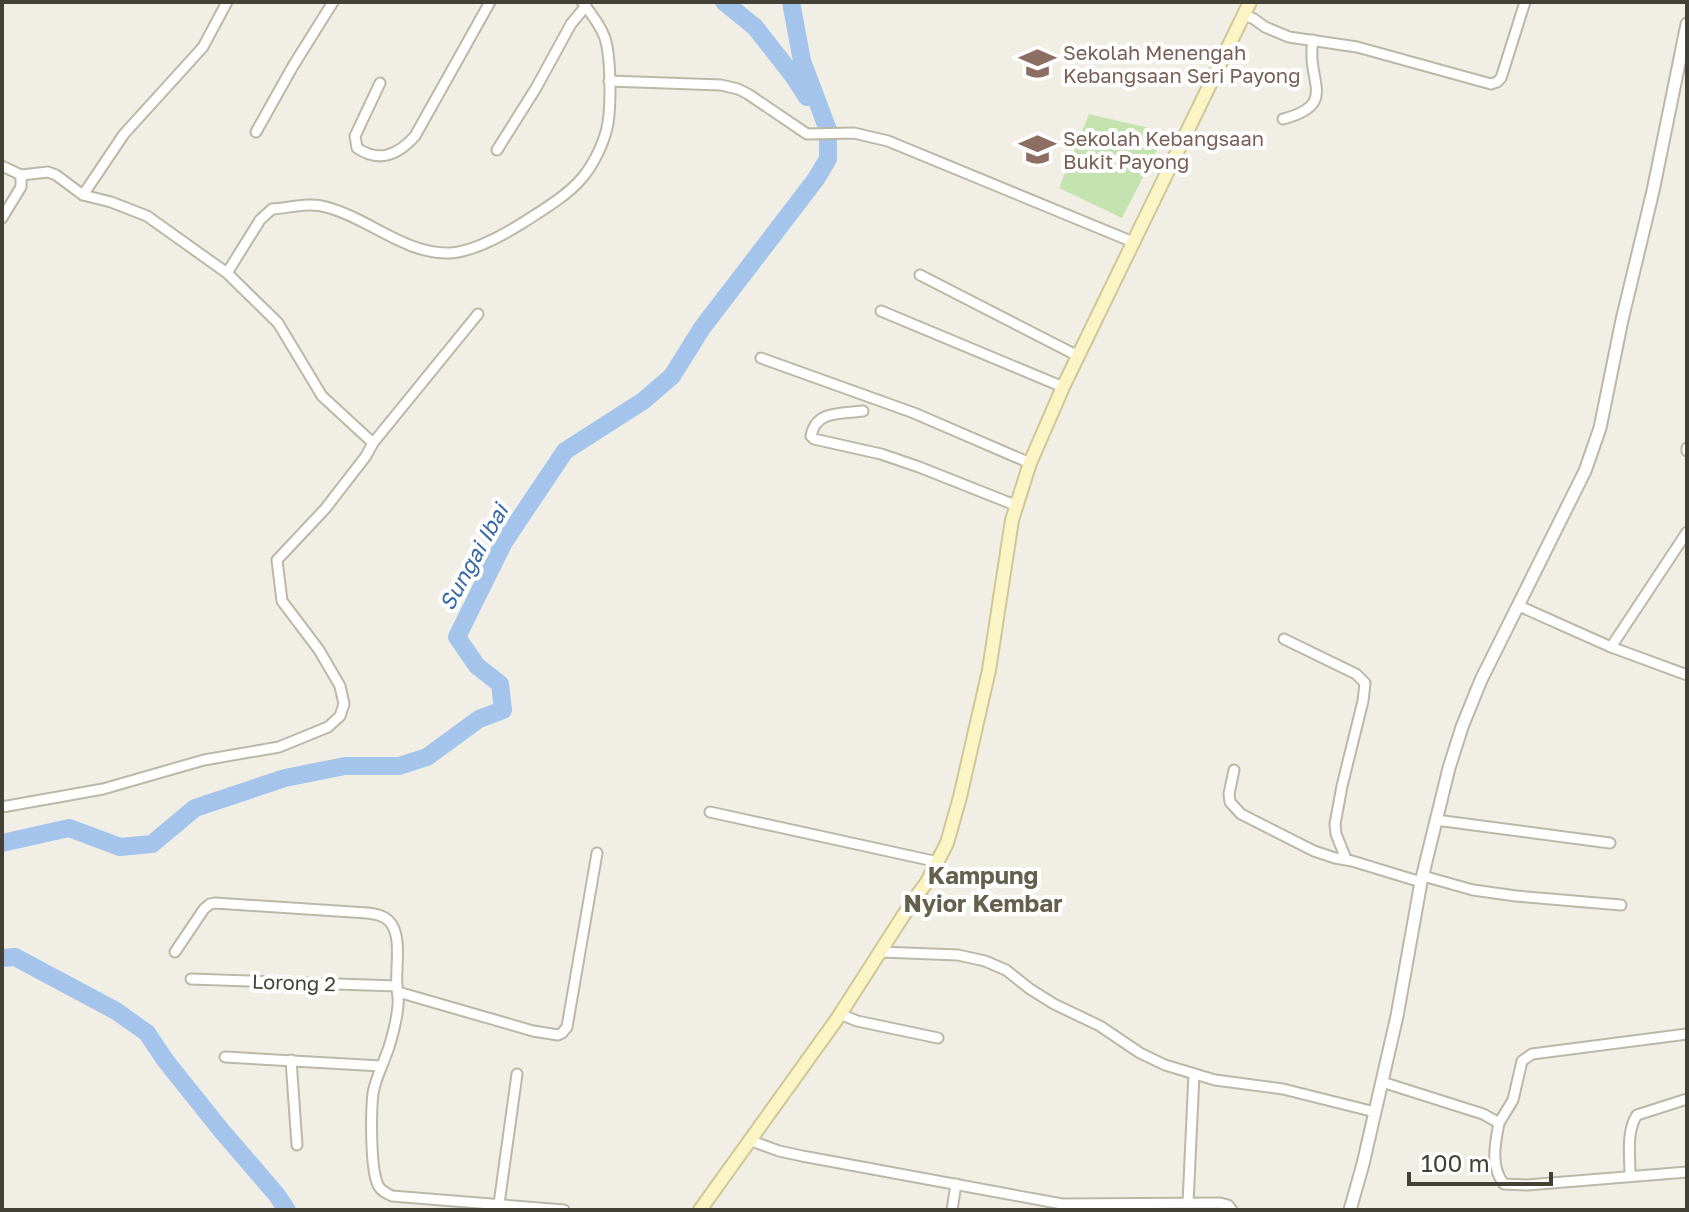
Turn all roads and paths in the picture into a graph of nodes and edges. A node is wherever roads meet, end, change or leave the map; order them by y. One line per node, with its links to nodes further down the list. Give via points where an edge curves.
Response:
1 (227, 2): 17 (street, via 203,47 124,134)
2 (333, 2): 13 (street)
3 (490, 2): 11 (street, via 415,136 395,152 374,156 357,148 355,136)
4 (1250, 2): 7 (main road)
5 (1525, 2): 9 (street, via 1501,78 1494,83)
6 (584, 4): 10 (street, via 604,38); 14 (street)
7 (1244, 15): 9 (street, via 1289,37); 19 (main road)
8 (1687, 24): 34 (street, via 1600,428 1585,471)
9 (1313, 40): 12 (street, via 1310,56 1317,95 1312,107)
10 (609, 81): 19 (street, via 738,89 802,132 865,134 888,141); 20 (street, via 607,124 582,179 508,233 470,249 437,252 324,206 272,209)
11 (380, 83)
12 (1283, 119)
13 (256, 132)
14 (497, 150)
15 (2, 166): 16 (street)
16 (21, 175): 17 (street, via 48,172); 18 (street, via 21,187)
17 (83, 195): 20 (street, via 147,216)
18 (2, 218)
19 (1133, 242): 24 (main road)
20 (227, 273): 28 (street, via 278,323 322,396)
21 (920, 275): 24 (street)
22 (881, 311): 26 (street)
23 (478, 314): 28 (street)
24 (1078, 356): 26 (main road)
25 (761, 358): 29 (street, via 914,413)
26 (1063, 387): 29 (main road)
27 (863, 411): 30 (street, via 825,416 811,436 894,458)
28 (373, 443): 39 (street, via 277,564 282,601 340,686 340,716 328,727 279,747)
29 (1030, 463): 30 (main road)
30 (1015, 505): 45 (main road, via 986,683 951,831)
31 (1687, 532): 32 (street)
32 (1677, 546): 33 (street); 36 (street)
33 (1687, 552)
34 (1519, 606): 36 (street); 41 (street, via 1469,710)
35 (1284, 639): 44 (street, via 1365,683 1335,824)
36 (1611, 647): 37 (street)
37 (1687, 675)
38 (1234, 770): 44 (street, via 1229,794 1234,808 1297,843)
39 (2, 807)
40 (710, 812): 45 (street)
41 (1436, 820): 42 (street); 46 (street)
42 (1610, 843)
43 (597, 853): 51 (street, Lorong 2, via 562,1033 533,1031)
44 (1346, 859): 46 (street)
45 (938, 862): 49 (main road)
46 (1422, 879): 47 (street, via 1516,896); 60 (street)
47 (1621, 905)
48 (175, 952): 51 (street, via 206,907 215,903 379,915 392,924 395,935)
49 (881, 952): 52 (main road); 59 (street, via 958,955 992,963 1140,1053)
50 (191, 979): 51 (street, Lorong 2)
51 (397, 989): 57 (street, via 399,1004)
52 (840, 1014): 54 (street); 64 (main road)
53 (1687, 1034): 63 (street, via 1532,1054 1522,1061 1513,1100)
54 (938, 1038)
55 (225, 1057): 56 (street)
56 (291, 1060): 57 (street); 65 (street)
57 (381, 1066): 71 (street, via 372,1115 377,1184 392,1196)
58 (517, 1074): 70 (street)
59 (1194, 1074): 62 (street); 69 (street)
60 (1382, 1082): 62 (street); 63 (street)
61 (1687, 1099): 67 (street, via 1637,1115 1631,1130)
62 (1375, 1112): 76 (street)
63 (1499, 1123): 67 (street, via 1495,1164 1504,1184)
64 (749, 1140): 68 (street, via 802,1156); 73 (main road)
65 (297, 1145)
66 (1687, 1172): 67 (street)
67 (1630, 1175)
68 (956, 1184): 69 (street, via 1062,1204); 74 (street)
69 (1188, 1203): 75 (street, via 1220,1203)
70 (499, 1204): 71 (street); 72 (street)
71 (455, 1205)
72 (564, 1210)
73 (700, 1210)
74 (952, 1210)
75 (1232, 1210)
76 (1350, 1210)

